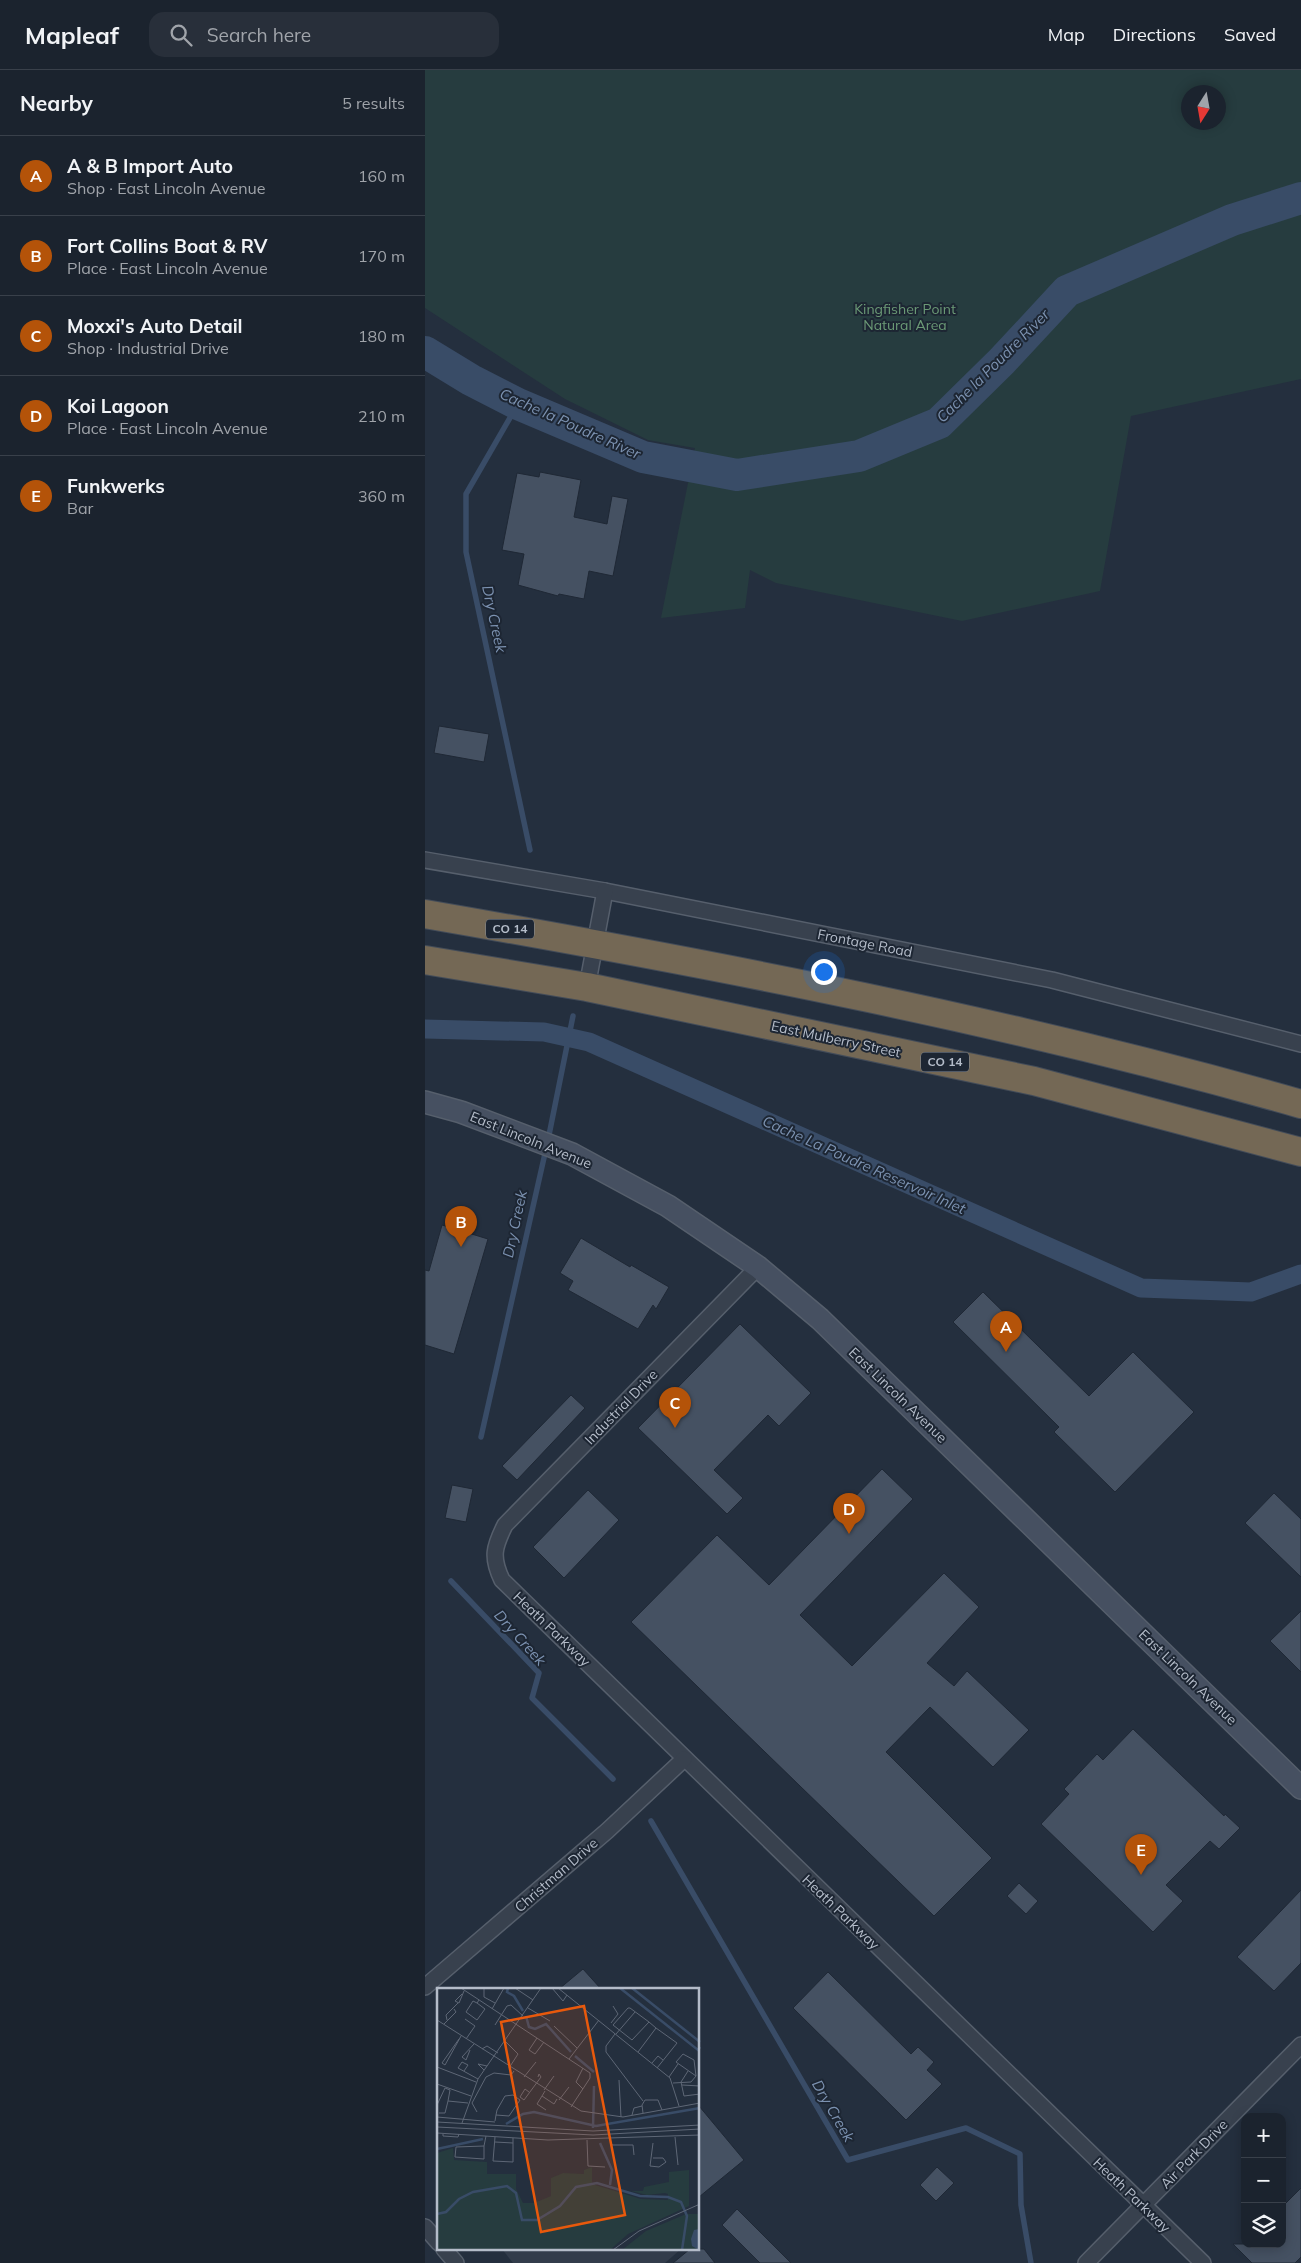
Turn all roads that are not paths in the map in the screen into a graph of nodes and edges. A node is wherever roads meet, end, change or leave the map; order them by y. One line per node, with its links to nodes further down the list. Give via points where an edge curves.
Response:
1 (425, 860): 2 (street, Frontage Road)
2 (605, 891): 4 (street); 7 (street, Frontage Road, via 1052,980)
3 (425, 914): 4 (highway, CO 14)
4 (595, 944): 6 (street); 9 (highway, CO 14, via 981,1022 1177,1068)
5 (425, 960): 6 (highway, East Mulberry Street / CO 14)
6 (587, 986): 10 (highway, East Mulberry Street / CO 14, via 1034,1081)
7 (1301, 1044)
8 (425, 1102): 11 (street, East Lincoln Avenue, via 461,1112 560,1150 668,1206)
9 (1301, 1104)
10 (1301, 1152)
11 (758, 1267): 12 (street, Industrial Drive, via 505,1525); 14 (street, East Lincoln Avenue, via 820,1319)
12 (494, 1553): 13 (street, Heath Parkway, via 495,1566 502,1580)
13 (683, 1759): 15 (street, Christman Drive, via 613,1826); 17 (street, Heath Parkway)
14 (1301, 1788)
15 (425, 1987)
16 (1301, 2045): 17 (street, Air Park Drive)
17 (1143, 2206): 22 (street, Air Park Drive); 23 (street, Heath Parkway)
18 (425, 2227): 19 (street)
19 (437, 2241)
20 (445, 2250): 21 (street)
21 (456, 2263)
22 (1086, 2263)
23 (1203, 2263)

